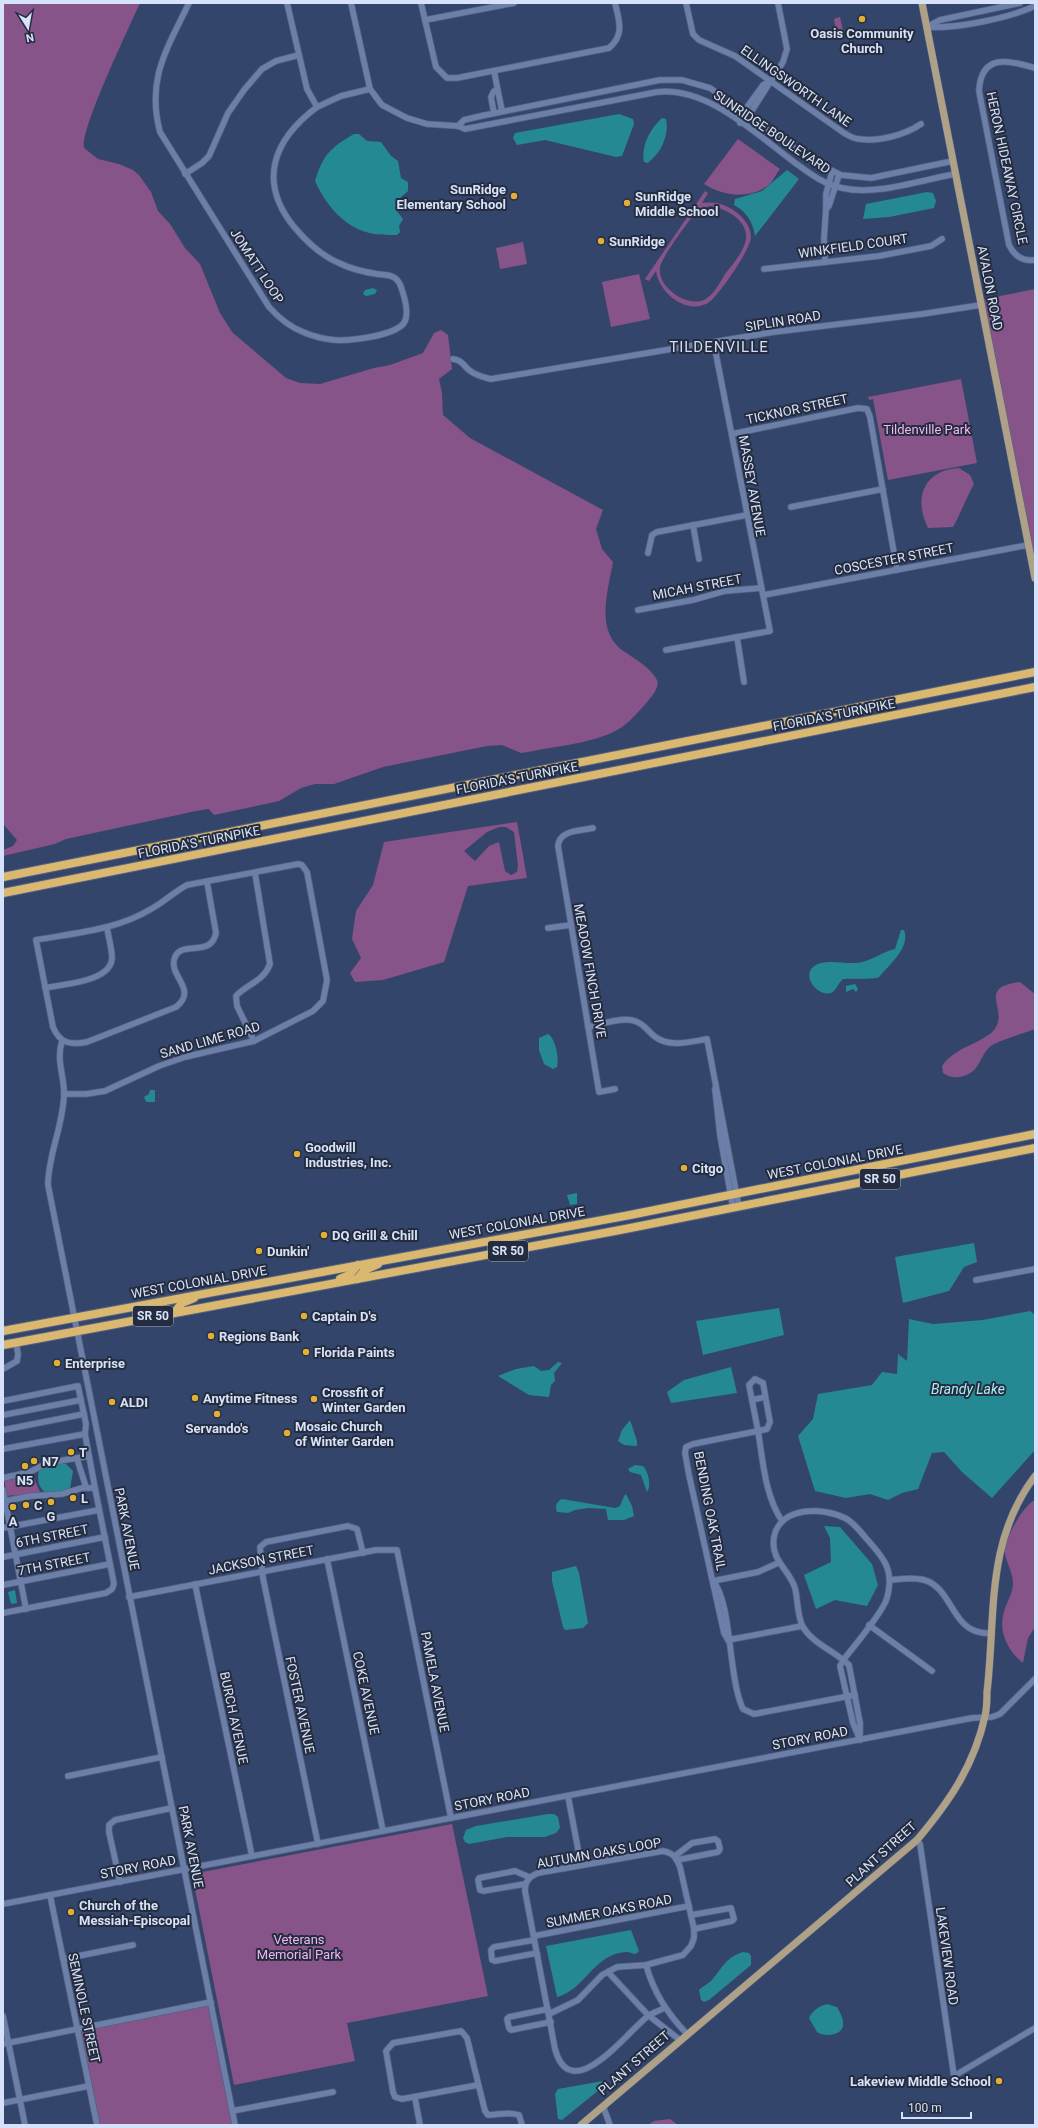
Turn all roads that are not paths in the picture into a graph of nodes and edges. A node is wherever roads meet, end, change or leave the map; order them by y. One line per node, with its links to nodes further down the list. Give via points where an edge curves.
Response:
1 (189, 3): 34 (street, JOMATT LOOP, via 162,61 154,98 160,132)
2 (287, 3): 16 (street)
3 (351, 3): 20 (street, SUNRIDGE BOULEVARD)
4 (421, 3): 14 (street)
5 (514, 3): 14 (street)
6 (615, 3): 18 (street, via 620,31 615,43 609,48)
7 (686, 3): 19 (street, ELLINGSWORTH LANE, via 693,34 699,40 735,56)
8 (778, 3): 19 (street, via 787,49 783,62)
9 (922, 3): 15 (main road, AVALON ROAD)
10 (1020, 3): 12 (street)
11 (1035, 6): 13 (street)
12 (996, 9): 13 (street); 15 (street, via 940,20)
13 (997, 17): 15 (street, via 941,28)
14 (425, 20): 18 (street, via 434,62 443,75 456,78)
15 (927, 27): 32 (main road, AVALON ROAD)
16 (298, 55): 24 (street, via 307,89); 34 (street, via 276,60 262,69 228,113 209,156)
17 (1035, 69): 41 (street, HERON HIDEAWAY CIRCLE, via 1012,61 994,64 982,75 979,91 1009,244 1017,256 1024,260)
18 (494, 71): 21 (street)
19 (770, 81): 22 (street); 23 (street); 30 (street, ELLINGSWORTH LANE, via 844,134 858,139 871,140 910,132)
20 (370, 89): 24 (street, JOMATT LOOP, via 342,96); 31 (street, SUNRIDGE BOULEVARD, via 382,105 402,116 427,124)
21 (497, 90): 26 (street); 27 (street, via 491,98)
22 (754, 96): 23 (street); 25 (street)
23 (760, 100): 28 (street)
24 (317, 107): 34 (street, JOMATT LOOP, via 294,127 276,159 272,181 278,200 294,226 322,254 361,271 396,278 402,290 407,314 404,322 396,330 334,340 302,332 286,322 269,307)
25 (743, 110): 26 (street, SUNRIDGE BOULEVARD, via 710,88 674,80); 28 (street, SUNRIDGE BOULEVARD); 29 (street)
26 (502, 111): 27 (street, SUNRIDGE BOULEVARD)
27 (494, 113): 31 (street, SUNRIDGE BOULEVARD, via 464,120)
28 (749, 115): 29 (street); 33 (street, SUNRIDGE BOULEVARD)
29 (740, 123): 31 (street, SUNRIDGE BOULEVARD, via 705,99 671,91 465,129); 37 (street, SUNRIDGE BOULEVARD)
30 (921, 124)
31 (458, 126)
32 (953, 161): 35 (main road, AVALON ROAD); 36 (street, SUNRIDGE BOULEVARD, via 871,178)
33 (832, 172): 36 (street, SUNRIDGE BOULEVARD); 37 (street)
34 (185, 174)
35 (956, 174): 38 (street, SUNRIDGE BOULEVARD, via 874,190); 44 (main road, AVALON ROAD)
36 (840, 175): 38 (street)
37 (828, 184): 38 (street, SUNRIDGE BOULEVARD); 39 (street)
38 (834, 186): 39 (street)
39 (826, 209): 42 (street)
40 (942, 239): 42 (street, WINKFIELD COURT, via 931,246)
41 (1035, 260)
42 (825, 262): 43 (street, WINKFIELD COURT)
43 (764, 269)
44 (981, 305): 45 (street, SIPLIN ROAD, via 774,332); 52 (main road, AVALON ROAD)
45 (714, 344): 46 (street, SIPLIN ROAD, via 491,379 480,377 460,360); 47 (street, MASSEY AVENUE)
46 (453, 359)
47 (732, 434): 48 (street, TICKNOR STREET, via 858,408 867,409); 50 (street, MASSEY AVENUE)
48 (883, 489): 49 (street); 55 (street)
49 (791, 507)
50 (747, 515): 51 (street); 57 (street, MASSEY AVENUE)
51 (693, 525): 53 (street, via 652,535); 54 (street)
52 (1028, 545): 55 (street, COSCESTER STREET); 56 (main road, AVALON ROAD)
53 (648, 553)
54 (699, 559)
55 (897, 570): 58 (street, COSCESTER STREET)
56 (1035, 578)
57 (761, 588): 58 (street, MASSEY AVENUE); 59 (street, MICAH STREET, via 725,591)
58 (764, 595): 60 (street, MASSEY AVENUE, via 770,631)
59 (638, 610)
60 (737, 637): 61 (street); 63 (street)
61 (666, 650)
62 (1035, 672): 67 (highway, FLORIDA'S TURNPIKE)
63 (744, 682)
64 (1035, 687): 69 (highway, FLORIDA'S TURNPIKE)
65 (593, 828): 70 (street, MEADOW FINCH DRIVE, via 565,834 560,838 558,846)
66 (255, 872): 68 (street); 76 (street, via 270,964 261,979 236,996 237,1006); 76 (street, SAND LIME ROAD, via 302,865 306,872 327,980 323,1001 313,1011)
67 (3, 877)
68 (207, 882): 71 (street, via 187,885 151,910); 75 (street, via 215,939 210,944 176,953 174,968 185,990 185,997 181,1003 87,1042 74,1044)
69 (3, 894)
70 (571, 925): 72 (street); 74 (street, MEADOW FINCH DRIVE)
71 (107, 926): 73 (street, via 112,958 104,974); 73 (street, via 36,940)
72 (548, 928)
73 (45, 988): 75 (street, via 53,1027 56,1036)
74 (588, 1027): 77 (street, MEADOW FINCH DRIVE, via 599,1092); 85 (street, via 630,1020 641,1023 655,1036 674,1044 707,1039)
75 (62, 1041): 78 (street, PARK AVENUE, via 59,1059)
76 (254, 1041): 78 (street, SAND LIME ROAD, via 185,1057 105,1091)
77 (615, 1089)
78 (64, 1094): 99 (street, PARK AVENUE, via 48,1168 48,1185)
79 (1035, 1134): 81 (highway, WEST COLONIAL DRIVE / SR 50)
80 (1035, 1148): 83 (highway, WEST COLONIAL DRIVE / SR 50)
81 (928, 1156): 82 (highway, WEST COLONIAL DRIVE / SR 50); 83 (highway, via 894,1168)
82 (885, 1165): 84 (highway, via 880,1174); 85 (highway, WEST COLONIAL DRIVE / SR 50)
83 (884, 1179): 84 (highway, WEST COLONIAL DRIVE / SR 50)
84 (863, 1183): 86 (highway, WEST COLONIAL DRIVE / SR 50)
85 (734, 1194): 86 (street); 87 (highway, WEST COLONIAL DRIVE / SR 50)
86 (736, 1207): 89 (highway, WEST COLONIAL DRIVE / SR 50)
87 (630, 1215): 88 (highway, WEST COLONIAL DRIVE / SR 50); 89 (highway, via 620,1224)
88 (588, 1222): 90 (highway, via 582,1232); 91 (highway, WEST COLONIAL DRIVE / SR 50)
89 (620, 1230): 90 (highway, WEST COLONIAL DRIVE / SR 50)
90 (543, 1244): 94 (highway, WEST COLONIAL DRIVE / SR 50)
91 (393, 1258): 92 (highway, WEST COLONIAL DRIVE / SR 50); 94 (highway, via 365,1270)
92 (358, 1265): 96 (highway, via 349,1275); 97 (highway, WEST COLONIAL DRIVE / SR 50)
93 (1035, 1269): 95 (street)
94 (357, 1279): 96 (highway, WEST COLONIAL DRIVE / SR 50)
95 (976, 1280)
96 (325, 1285): 98 (highway, WEST COLONIAL DRIVE / SR 50)
97 (203, 1294): 98 (highway, via 182,1303); 99 (highway, WEST COLONIAL DRIVE / SR 50)
98 (175, 1312): 100 (highway, WEST COLONIAL DRIVE / SR 50)
99 (74, 1317): 100 (street, PARK AVENUE); 101 (highway, WEST COLONIAL DRIVE / SR 50)
100 (76, 1330): 102 (highway, WEST COLONIAL DRIVE / SR 50); 141 (street, PARK AVENUE)
101 (3, 1331)
102 (16, 1342): 103 (highway, WEST COLONIAL DRIVE / SR 50); 104 (street, via 17,1361)
103 (3, 1345)
104 (3, 1369)
105 (765, 1397): 107 (street); 107 (street, via 763,1383 755,1379 749,1385); 112 (street, via 770,1426)
106 (81, 1400): 108 (street, via 78,1386); 109 (street); 110 (street)
107 (752, 1400): 112 (street)
108 (3, 1401)
109 (84, 1414): 111 (street); 113 (street)
110 (3, 1415)
111 (3, 1430)
112 (758, 1431): 124 (street, via 770,1498); 138 (street, BENDING OAK TRAIL, via 686,1447 689,1475)
113 (85, 1434): 114 (street); 115 (street)
114 (3, 1449)
115 (89, 1456): 116 (street); 120 (street)
116 (77, 1458): 118 (street, via 47,1463 30,1472); 119 (street)
117 (1035, 1476): 146 (main road, PLANT STREET, via 1010,1518 998,1560)
118 (3, 1478)
119 (86, 1487): 120 (street); 122 (street, via 62,1494)
120 (95, 1488): 123 (street)
121 (3, 1490): 122 (street)
122 (5, 1501): 125 (street)
123 (99, 1510): 125 (street); 127 (street)
124 (782, 1521): 133 (street, via 774,1536 774,1553); 136 (street, via 794,1513 807,1510 844,1518 851,1522 883,1557)
125 (10, 1526): 126 (street); 130 (street)
126 (3, 1528)
127 (105, 1537): 130 (street, 6TH STREET); 134 (street)
128 (397, 1550): 129 (street, JACKSON STREET); 159 (street, PAMELA AVENUE)
129 (363, 1553): 132 (street, JACKSON STREET); 135 (street, FOSTER AVENUE, via 357,1529 348,1526 262,1544 259,1551)
130 (16, 1554): 131 (street, 6TH STREET); 137 (street)
131 (3, 1557)
132 (327, 1559): 135 (street, JACKSON STREET); 160 (street, COKE AVENUE)
133 (778, 1563): 138 (street, via 758,1572); 145 (street, via 795,1588)
134 (110, 1564): 137 (street, 7TH STREET); 142 (street, via 114,1584 109,1592)
135 (262, 1571): 139 (street, JACKSON STREET); 162 (street, FOSTER AVENUE)
136 (890, 1580): 144 (street, via 887,1599); 146 (street, via 926,1580 939,1589 965,1624 974,1631)
137 (21, 1581): 140 (street, 7TH STREET); 142 (street)
138 (713, 1581): 147 (street, BENDING OAK TRAIL, via 718,1587)
139 (195, 1584): 141 (street, JACKSON STREET); 163 (street, BURCH AVENUE)
140 (3, 1585)
141 (129, 1597): 155 (street, PARK AVENUE)
142 (26, 1609): 143 (street)
143 (3, 1613)
144 (869, 1625): 148 (street); 149 (street)
145 (802, 1626): 147 (street); 148 (street, via 811,1636)
146 (992, 1634): 153 (main road, PLANT STREET)
147 (728, 1640): 152 (street, BENDING OAK TRAIL, via 740,1703 748,1712 754,1714)
148 (844, 1659): 151 (street, via 851,1670); 152 (street, via 840,1666)
149 (932, 1671)
150 (1035, 1679): 153 (street, STORY ROAD, via 1000,1714)
151 (855, 1695): 152 (street, BENDING OAK TRAIL); 154 (street)
152 (846, 1697): 154 (street)
153 (985, 1718): 154 (street, STORY ROAD, via 972,1718); 161 (main road, PLANT STREET, via 962,1780 942,1811)
154 (860, 1740): 157 (street, STORY ROAD)
155 (162, 1758): 156 (street); 158 (street, PARK AVENUE)
156 (68, 1776)
157 (568, 1796): 159 (street, STORY ROAD); 165 (street)
158 (172, 1808): 166 (street, PARK AVENUE); 168 (street, via 115,1820 109,1825)
159 (451, 1818): 160 (street, STORY ROAD)
160 (383, 1831): 162 (street, STORY ROAD)
161 (917, 1840): 188 (street, LAKEVIEW ROAD, via 921,1851 954,2076); 189 (main road, PLANT STREET)
162 (318, 1844): 163 (street, STORY ROAD)
163 (252, 1856): 166 (street, STORY ROAD)
164 (676, 1858): 164 (street, via 718,1852 718,1841 715,1839 692,1843); 165 (street, AUTUMN OAKS LOOP, via 672,1853 663,1851); 172 (street, AUTUMN OAKS LOOP)
165 (581, 1865): 167 (street, AUTUMN OAKS LOOP)
166 (184, 1869): 168 (street, STORY ROAD); 181 (street, PARK AVENUE)
167 (529, 1877): 169 (street, AUTUMN OAKS LOOP); 169 (street, via 515,1871 478,1880 480,1890 483,1891)
168 (120, 1882): 170 (street, STORY ROAD)
169 (525, 1884): 175 (street, AUTUMN OAKS LOOP)
170 (50, 1895): 171 (street, STORY ROAD); 178 (street, SEMINOLE STREET)
171 (3, 1904)
172 (689, 1906): 173 (street, AUTUMN OAKS LOOP); 175 (street, SUMMER OAKS ROAD)
173 (691, 1915): 174 (street, AUTUMN OAKS LOOP); 174 (street, via 731,1908 734,1919)
174 (694, 1929): 179 (street, AUTUMN OAKS LOOP, via 691,1946 683,1955)
175 (534, 1938): 177 (street, AUTUMN OAKS LOOP); 177 (street, SUMMER OAKS ROAD, via 494,1947 491,1955 495,1961)
176 (133, 1945): 178 (street)
177 (537, 1953): 183 (street, AUTUMN OAKS LOOP)
178 (63, 1959): 187 (street, SEMINOLE STREET)
179 (646, 1965): 180 (street, AUTUMN OAKS LOOP, via 616,1967); 182 (street)
180 (608, 1972): 183 (street, AUTUMN OAKS LOOP, via 578,2000); 184 (street)
181 (211, 2002): 187 (street); 199 (street, PARK AVENUE)
182 (664, 2008): 184 (street); 189 (street)
183 (549, 2012): 186 (street); 186 (street, via 507,2019 511,2030)
184 (648, 2015): 186 (street, via 604,2059 586,2068 575,2070 566,2068 559,2062); 190 (street)
185 (3, 2016): 191 (street)
186 (551, 2022)
187 (78, 2028): 191 (street); 193 (street, SEMINOLE STREET)
188 (1035, 2028)
189 (687, 2034): 190 (main road, PLANT STREET)
190 (680, 2040): 198 (main road, PLANT STREET)
191 (6, 2043): 196 (street)
192 (478, 2085): 195 (street); 195 (street, via 467,2038 461,2031 393,2043 386,2051 393,2092 395,2097 402,2100); 204 (street, via 482,2107 488,2115 513,2113 519,2115)
193 (89, 2086): 196 (street); 201 (street, SEMINOLE STREET)
194 (333, 2092): 199 (street)
195 (415, 2098): 203 (street)
196 (20, 2099): 197 (street); 200 (street)
197 (3, 2102)
198 (603, 2106): 205 (main road, PLANT STREET); 206 (street)
199 (232, 2111): 202 (street, PARK AVENUE)
200 (25, 2125)
201 (97, 2125)
202 (235, 2125)
203 (420, 2125)
204 (522, 2125)
205 (581, 2125)
206 (610, 2125)

